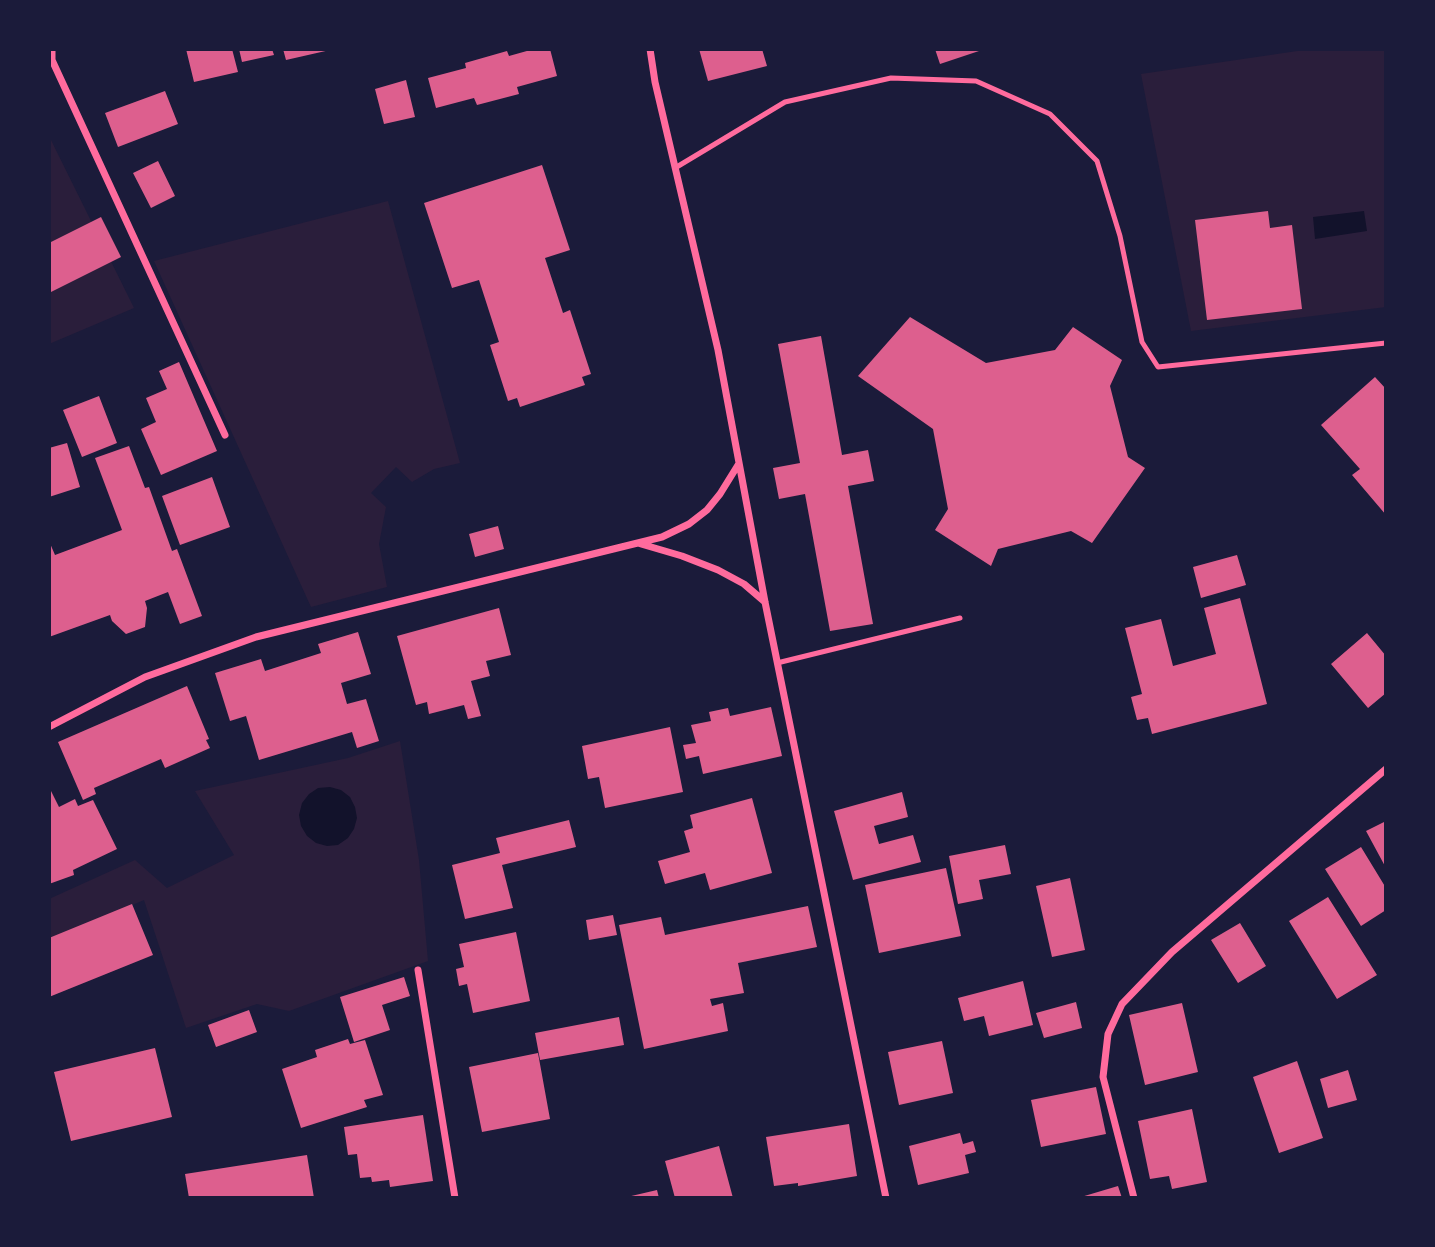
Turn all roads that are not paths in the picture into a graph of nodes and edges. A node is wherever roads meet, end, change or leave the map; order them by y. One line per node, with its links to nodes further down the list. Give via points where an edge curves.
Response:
1 (52, 49): 5 (street, via 52,60)
2 (650, 49): 3 (street)
3 (675, 168): 4 (lane, via 785,102 891,78 976,81 1050,114 1097,161 1120,236 1142,341 1158,367); 6 (street, via 718,350)
4 (1386, 343)
5 (225, 435)
6 (738, 464): 7 (street, via 720,494 689,524); 8 (street)
7 (640, 543): 8 (street, via 718,570); 11 (street, via 256,637 145,677)
8 (765, 602): 10 (street)
9 (960, 618): 10 (lane)
10 (778, 663): 15 (street)
11 (49, 727)
12 (1386, 769): 16 (street, via 1172,952 1122,1004 1108,1034 1103,1077)
13 (418, 970): 14 (street)
14 (455, 1198)
15 (886, 1198)
16 (1134, 1198)

